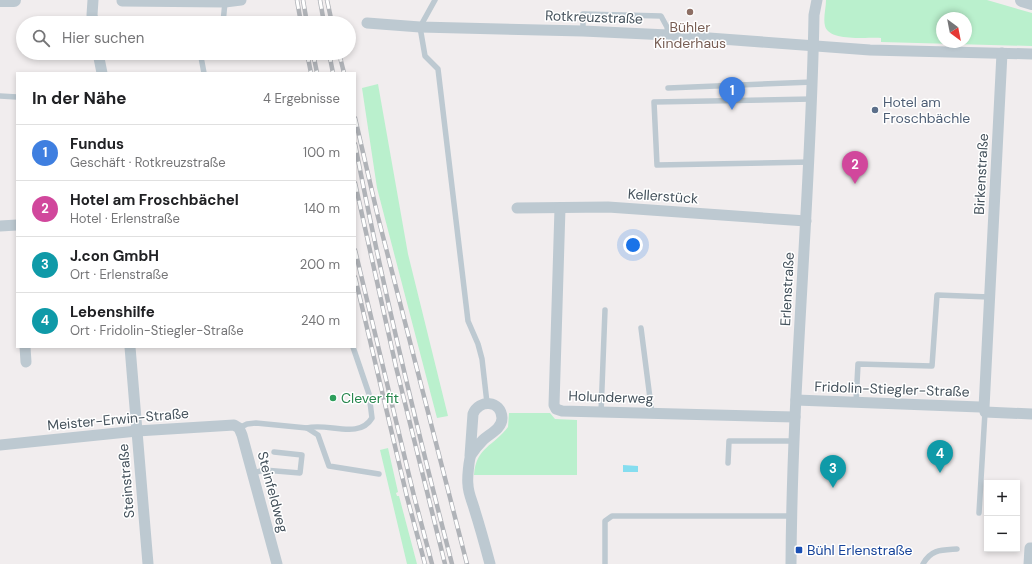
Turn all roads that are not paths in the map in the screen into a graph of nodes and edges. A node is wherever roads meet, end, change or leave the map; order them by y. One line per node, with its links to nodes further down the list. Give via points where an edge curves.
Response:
1 (0, 0): 2 (street)
2 (14, 0)
3 (93, 0): 13 (street)
4 (242, 0): 10 (street)
5 (435, 0): 16 (lane)
6 (812, 0): 12 (street, Erlenstraße)
7 (817, 0): 12 (street, Erlenstraße)
8 (1022, 0): 11 (street)
9 (122, 1): 10 (street)
10 (225, 2): 14 (lane)
11 (1032, 3)
12 (814, 15): 19 (street, Erlenstraße)
13 (92, 16)
14 (224, 16)
15 (367, 23): 16 (street, Rotkreuzstraße)
16 (420, 27): 17 (street, Rotkreuzstraße); 46 (lane, via 425,56 438,69 468,321 482,359)
17 (583, 31): 18 (street, Rotkreuzstraße); 18 (lane, via 584,14 661,16)
18 (668, 35): 19 (street, Rotkreuzstraße)
19 (814, 46): 20 (street, Rotkreuzstraße); 26 (street, Erlenstraße)
20 (1002, 53): 21 (street, Rotkreuzstraße); 37 (street, Birkenstraße)
21 (1032, 54)
22 (99, 60): 24 (street)
23 (202, 60): 25 (lane)
24 (102, 72)
25 (204, 72)
26 (813, 82): 27 (lane); 30 (street, Erlenstraße)
27 (668, 88)
28 (0, 96): 29 (lane)
29 (16, 97)
30 (812, 99): 31 (street, Erlenstraße); 31 (lane, via 654,102 657,165)
31 (810, 162): 34 (street, Erlenstraße)
32 (517, 208): 33 (street, Kellerstück)
33 (560, 208): 34 (street, Kellerstück, via 608,207); 48 (street, Holunderweg, via 554,405 562,411)
34 (806, 221): 44 (street, Erlenstraße)
35 (16, 225): 36 (street)
36 (0, 226)
37 (989, 297): 45 (lane, via 937,296 932,366 858,364); 47 (street, Birkenstraße)
38 (604, 310): 48 (lane)
39 (641, 328): 49 (lane)
40 (25, 348): 43 (street)
41 (130, 348): 54 (street, Steinstraße)
42 (353, 348): 53 (lane, via 369,394 372,418 365,426 356,429 314,426)
43 (26, 362)
44 (796, 400): 45 (street, Fridolin-Stiegler-Straße); 51 (street, Erlenstraße)
45 (856, 402): 47 (street, Fridolin-Stiegler-Straße)
46 (487, 403): 58 (street, via 475,408 473,414); 58 (street, via 499,410 501,422)
47 (984, 410): 50 (street, Fridolin-Stiegler-Straße); 62 (lane)
48 (601, 413): 49 (street, Holunderweg)
49 (652, 414): 51 (street, Holunderweg)
50 (1032, 414)
51 (795, 417): 55 (street, Erlenstraße)
52 (239, 428): 53 (lane, via 256,422); 54 (street, Meister-Erwin-Straße, via 225,425); 60 (street, Steinfeldweg)
53 (307, 428): 61 (lane, via 318,434 330,466)
54 (137, 431): 56 (street, Meister-Erwin-Straße); 66 (street, Steinstraße)
55 (794, 441): 59 (lane, via 729,441); 63 (street, Erlenstraße)
56 (0, 445)
57 (274, 452): 60 (lane, via 302,455 300,472 264,470)
58 (470, 456): 68 (street, via 468,485)
59 (728, 463)
60 (253, 473): 67 (street, Steinfeldweg)
61 (379, 474)
62 (979, 513)
63 (792, 516): 69 (lane, via 612,516 605,521); 70 (street, Erlenstraße)
64 (1032, 548): 72 (street)
65 (957, 549): 71 (lane, via 935,551)
66 (148, 564)
67 (277, 564)
68 (490, 564)
69 (605, 564)
70 (791, 564)
71 (923, 564)
72 (1029, 564)

